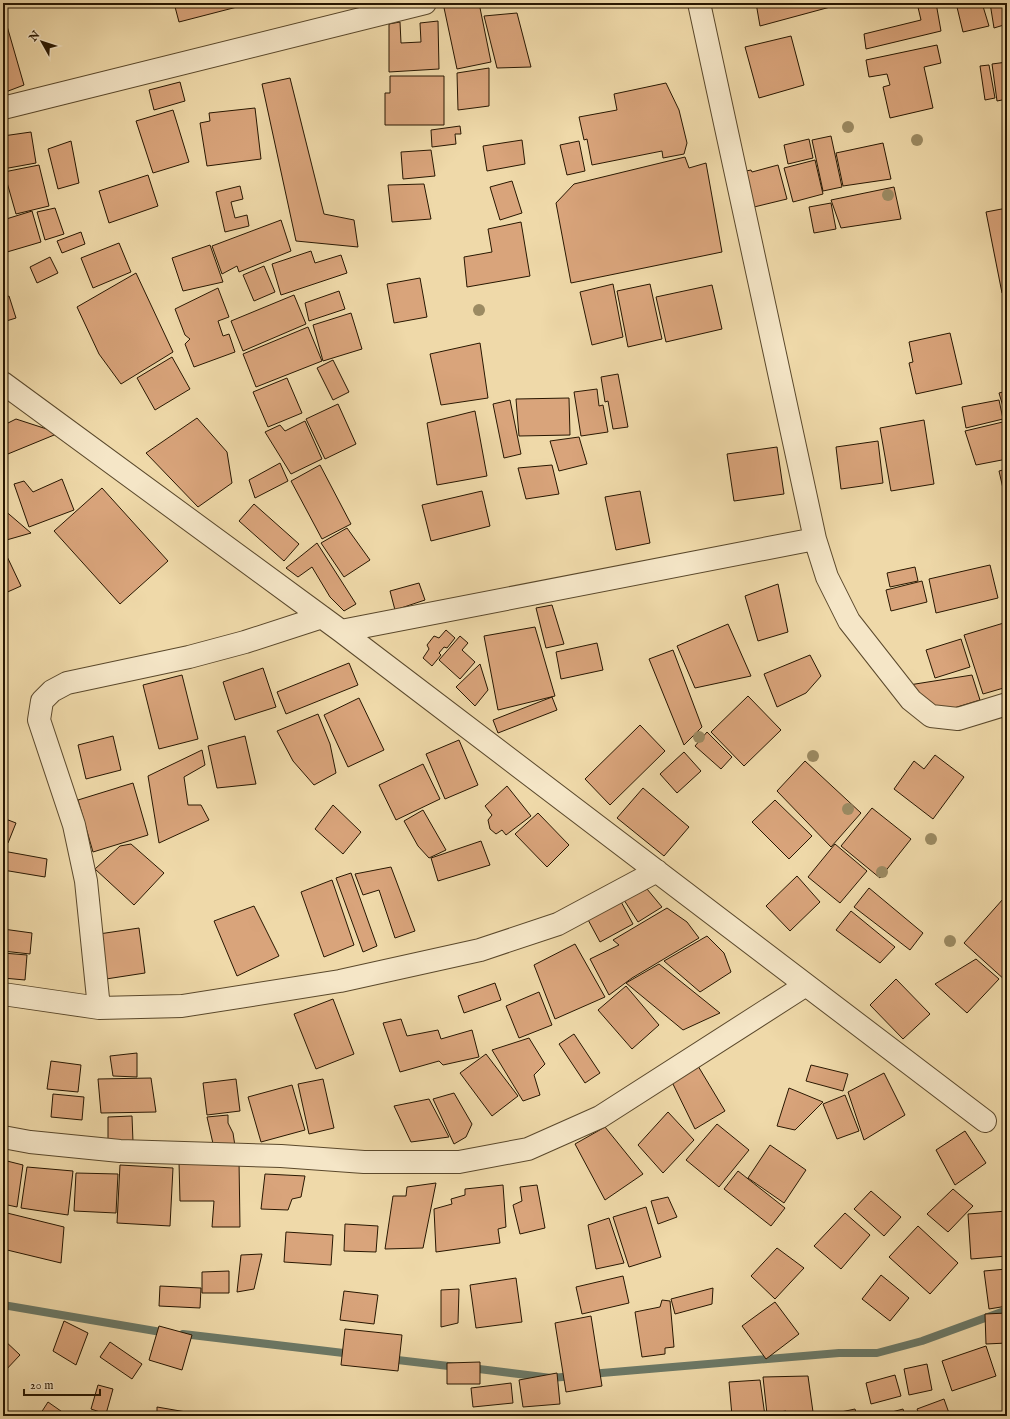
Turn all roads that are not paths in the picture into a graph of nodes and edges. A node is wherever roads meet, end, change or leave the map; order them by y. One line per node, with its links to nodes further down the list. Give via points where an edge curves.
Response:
1 (425, 3): 3 (street)
2 (700, 3): 5 (street)
3 (3, 108)
4 (3, 383): 6 (street)
5 (816, 539): 7 (street); 8 (street, via 827,577 849,621 912,700 931,716 958,719)
6 (322, 617): 7 (street); 12 (street, via 189,657 67,683 52,691 42,701 39,720 74,825 86,881)
7 (341, 631): 9 (street)
8 (1007, 704)
9 (658, 871): 10 (street); 12 (street, via 558,924 480,950 340,981 182,1006)
10 (806, 985): 13 (street); 14 (street, via 600,1117 528,1148 459,1162 364,1162 281,1156 120,1151)
11 (3, 994): 12 (street)
12 (99, 1008)
13 (985, 1120)
14 (3, 1137)

